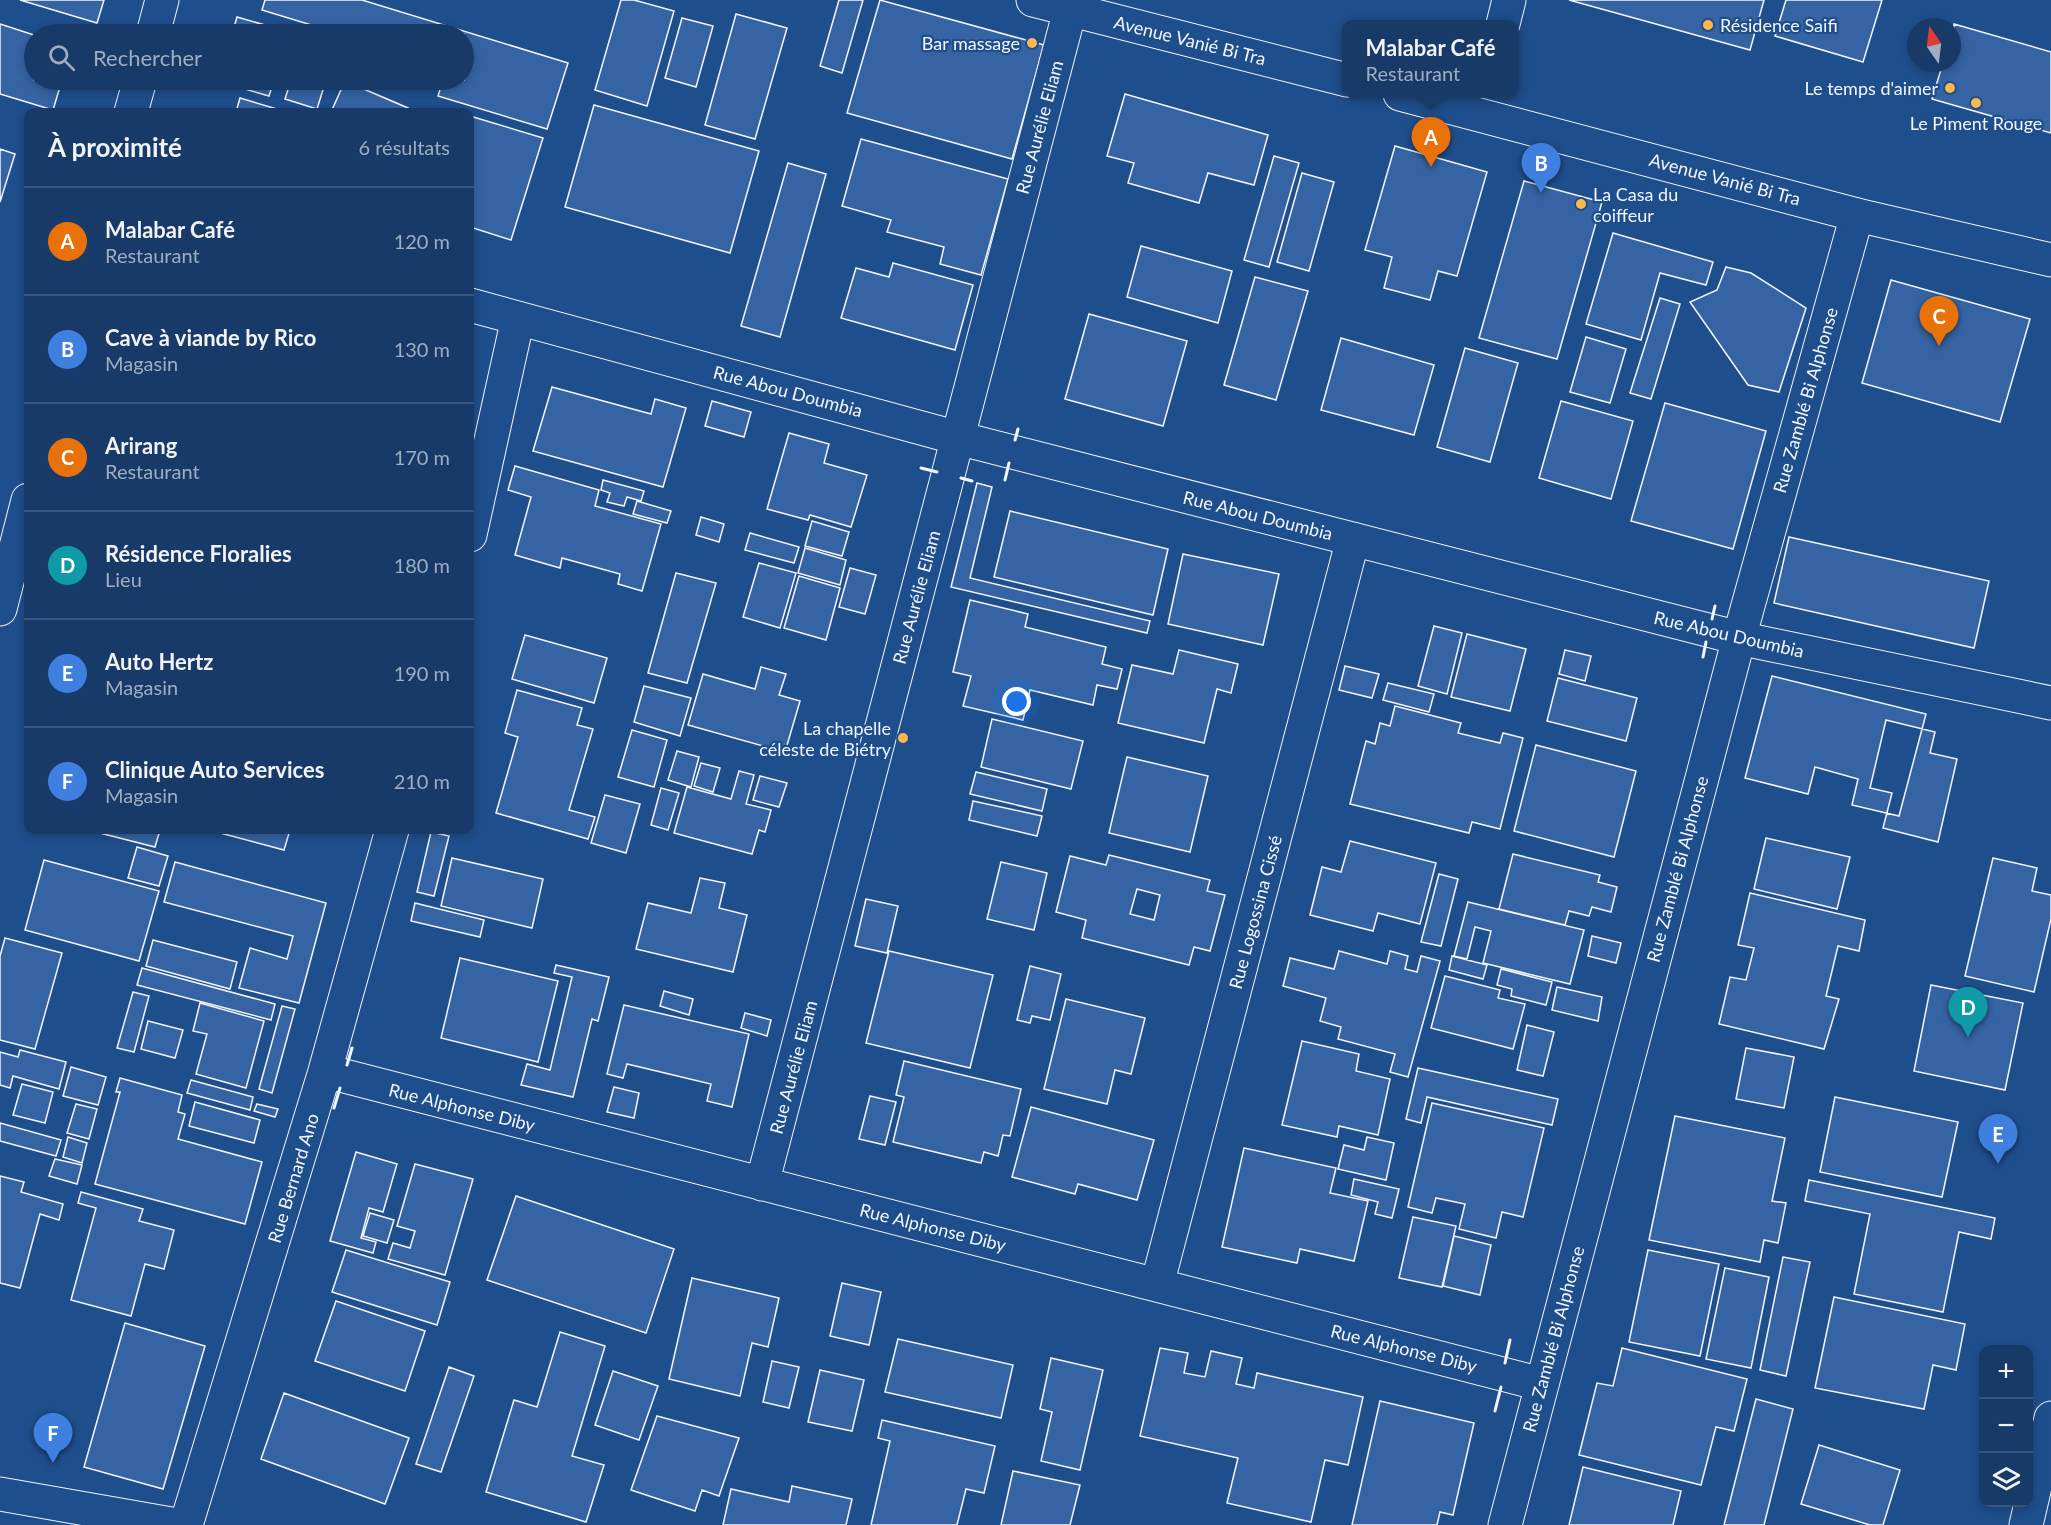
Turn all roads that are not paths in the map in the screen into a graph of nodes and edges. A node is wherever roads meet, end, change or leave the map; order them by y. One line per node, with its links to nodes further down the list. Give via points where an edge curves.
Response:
1 (162, 0): 6 (street)
2 (1033, 0): 4 (street, Avenue Vanié Bi Tra)
3 (1509, 0): 5 (street)
4 (1070, 10): 7 (street, Avenue Vanié Bi Tra); 16 (street, Rue Aurélie Eliam)
5 (1504, 20)
6 (156, 24)
7 (1342, 79)
8 (137, 90): 11 (street)
9 (1438, 98): 10 (street, Avenue Vanié Bi Tra)
10 (1483, 104): 12 (street, Avenue Vanié Bi Tra)
11 (132, 108)
12 (1857, 215): 13 (street, Avenue Vanié Bi Tra); 21 (street, Rue Zamblé Bi Alphonse)
13 (2051, 260)
14 (474, 305): 15 (street, Rue Abou Doumbia)
15 (518, 318): 16 (street, Rue Abou Doumbia); 18 (street)
16 (958, 438): 19 (street, Rue Abou Doumbia); 25 (street, Rue Aurélie Eliam)
17 (24, 516): 20 (street)
18 (474, 517)
19 (1353, 539): 21 (street, Rue Abou Doumbia); 26 (street, Rue Logossina Cissé)
20 (0, 609)
21 (1738, 638): 22 (street, Rue Abou Doumbia); 27 (street, Rue Zamblé Bi Alphonse)
22 (2051, 704)
23 (391, 834): 24 (street, Rue Bernard Ano)
24 (326, 1071): 25 (street, Rue Alphonse Diby); 31 (street, Rue Bernard Ano)
25 (762, 1184): 26 (street, Rue Alphonse Diby)
26 (1157, 1285): 27 (street, Rue Alphonse Diby)
27 (1541, 1384): 32 (street, Rue Zamblé Bi Alphonse)
28 (2051, 1418): 33 (street)
29 (0, 1494): 30 (street)
30 (177, 1525)
31 (186, 1525)
32 (1505, 1525)
33 (2026, 1525)

